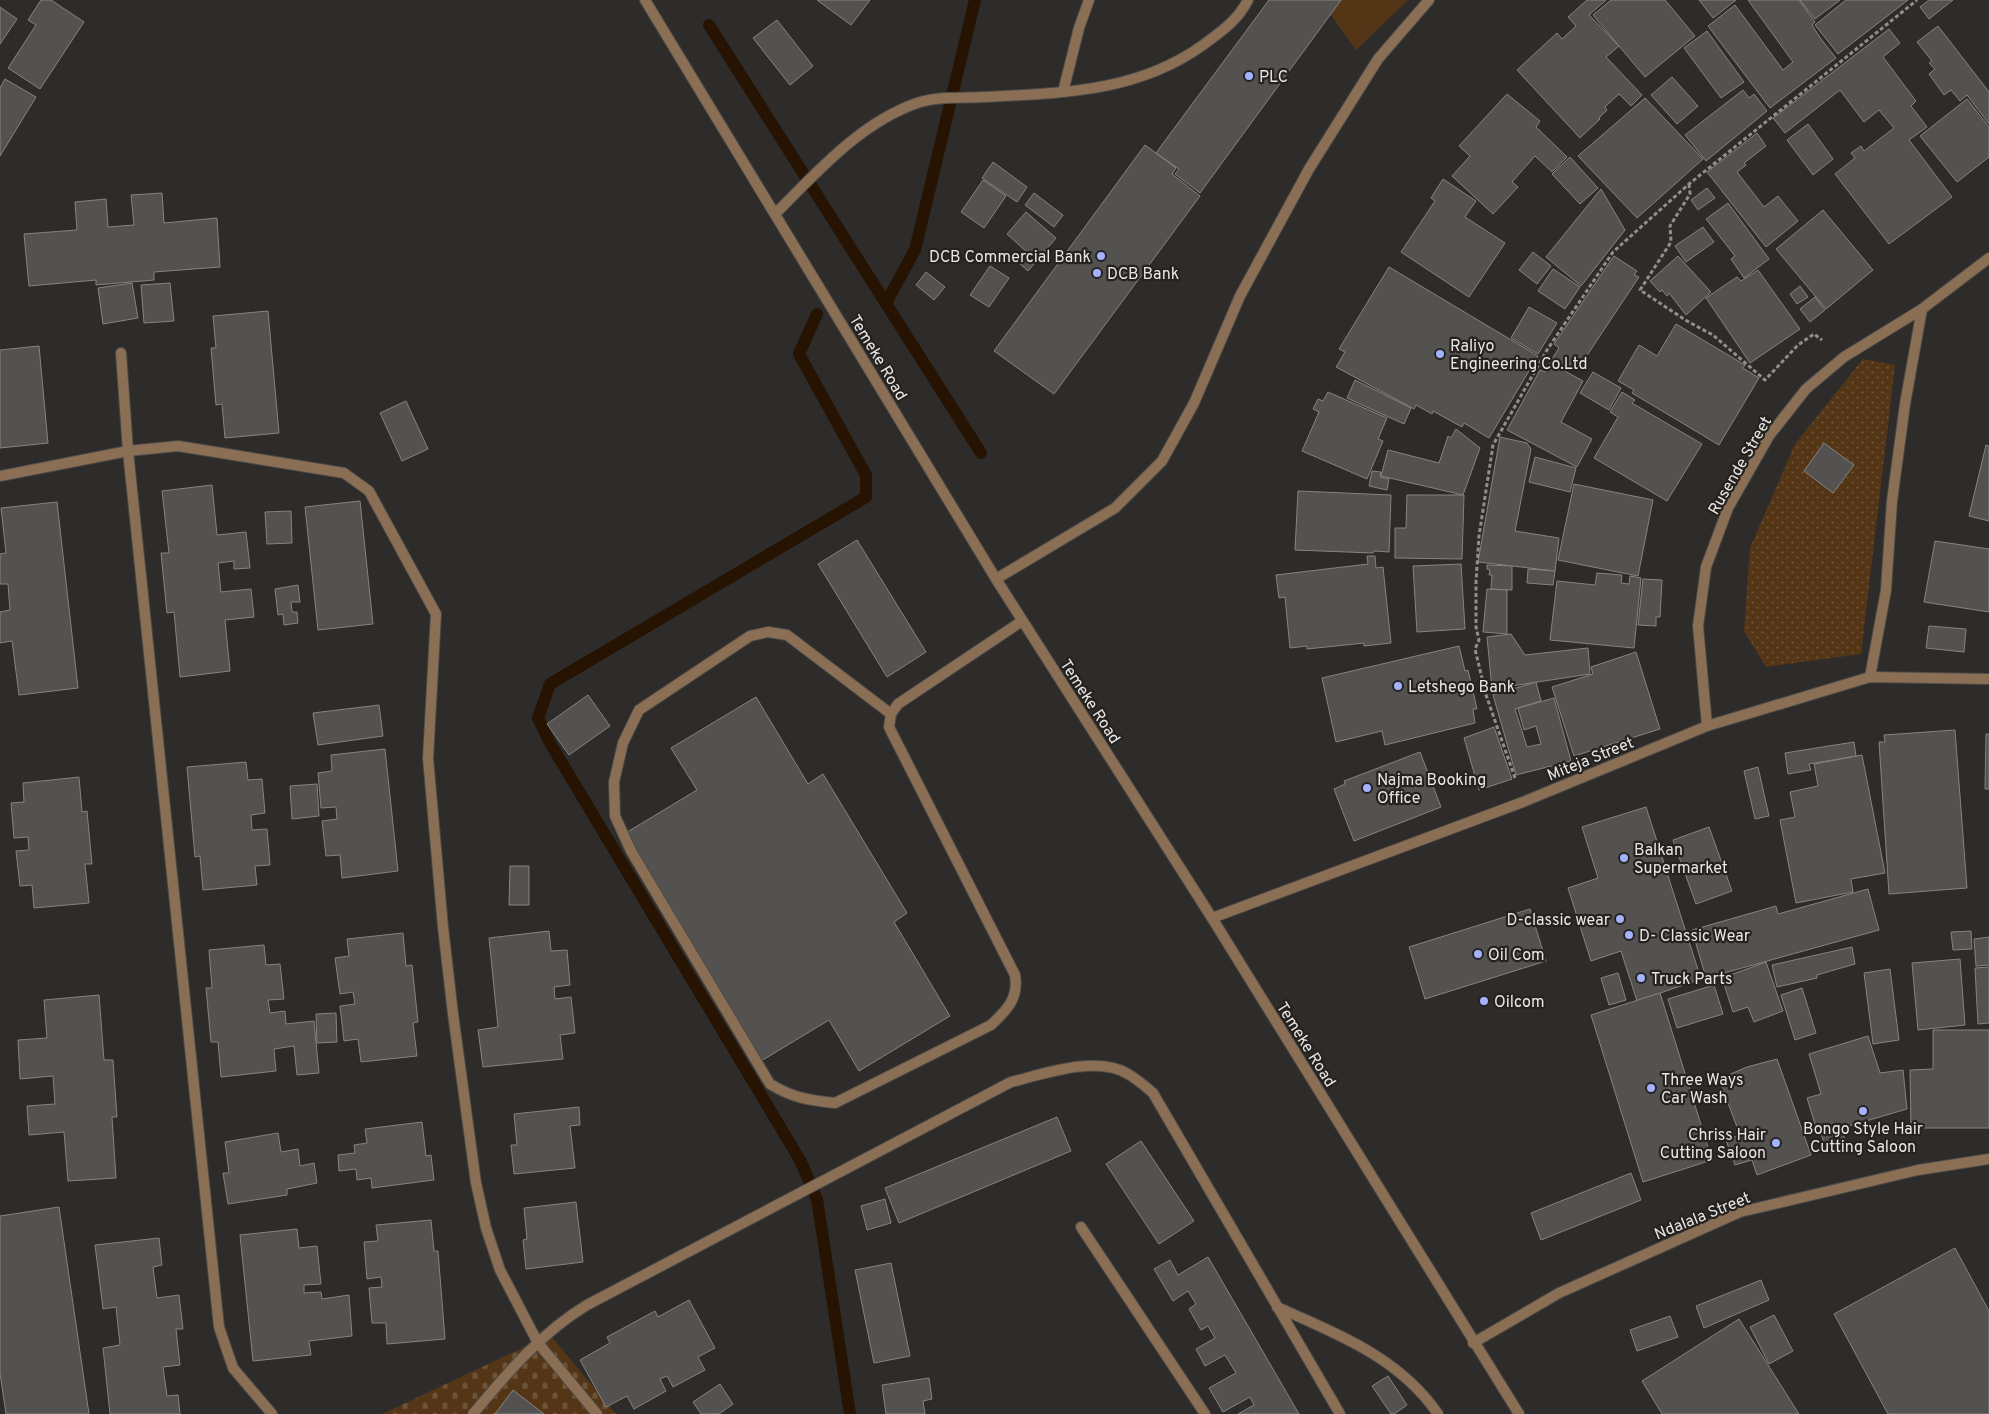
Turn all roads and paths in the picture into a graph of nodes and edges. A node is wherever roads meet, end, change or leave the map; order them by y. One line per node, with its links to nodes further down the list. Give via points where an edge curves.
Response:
1 (645, 0): 8 (street, Temeke Road)
2 (1089, 0): 6 (street)
3 (1248, 0): 6 (street, via 1231,25 1181,60 1124,84)
4 (1429, 0): 15 (street, via 1378,59 1309,169 1240,296 1194,403 1162,461 1115,508)
5 (1917, 0): 7 (path)
6 (1062, 92): 8 (street, via 951,97 919,102 886,117 854,140)
7 (1690, 184): 12 (path, via 1690,194 1670,226 1671,242 1640,290 1687,322 1713,335 1765,380 1798,345 1814,334); 21 (path, via 1613,252 1547,350 1493,445 1479,536 1476,582 1478,640 1475,649 1486,695)
8 (775, 214): 15 (street, Temeke Road)
9 (1989, 258): 10 (street, Rusende Street)
10 (1922, 309): 12 (street, Rusende Street); 17 (street, via 1892,501 1886,590)
11 (121, 353): 13 (street)
12 (1844, 357): 20 (street, Rusende Street, via 1806,389 1769,436 1728,508 1709,558 1698,626)
13 (128, 451): 14 (street); 26 (street, via 178,446 344,473 369,491 436,614 428,758 442,927 476,1183 500,1270); 28 (street, via 219,1326 233,1368)
14 (0, 476)
15 (996, 579): 16 (street, Temeke Road)
16 (1022, 621): 19 (street, via 898,704); 22 (street, Temeke Road)
17 (1870, 677): 18 (street, Miteja Street); 20 (street, Miteja Street)
18 (1989, 679)
19 (891, 714): 19 (street, via 889,727 1015,975 1015,996 1008,1010 991,1025 835,1103 789,1096 770,1084 631,851 615,816 614,782 623,743 639,710 750,636 768,632 787,635)
20 (1706, 726): 21 (street, Miteja Street)
21 (1523, 802): 22 (street, Miteja Street)
22 (1212, 918): 27 (street, Temeke Road)
23 (1989, 1159): 27 (street, Ndalala Street, via 1918,1170 1740,1212 1559,1293)
24 (1081, 1227): 31 (street)
25 (1277, 1307): 26 (street, via 1153,1092 1127,1073 1101,1065 1060,1070 1010,1082 587,1305 562,1320); 32 (street); 33 (street, via 1364,1346 1399,1371)
26 (538, 1342): 29 (street); 30 (street)
27 (1473, 1342): 34 (street, Temeke Road)
28 (272, 1414)
29 (473, 1414)
30 (597, 1414)
31 (1205, 1414)
32 (1340, 1414)
33 (1438, 1414)
34 (1519, 1414)

